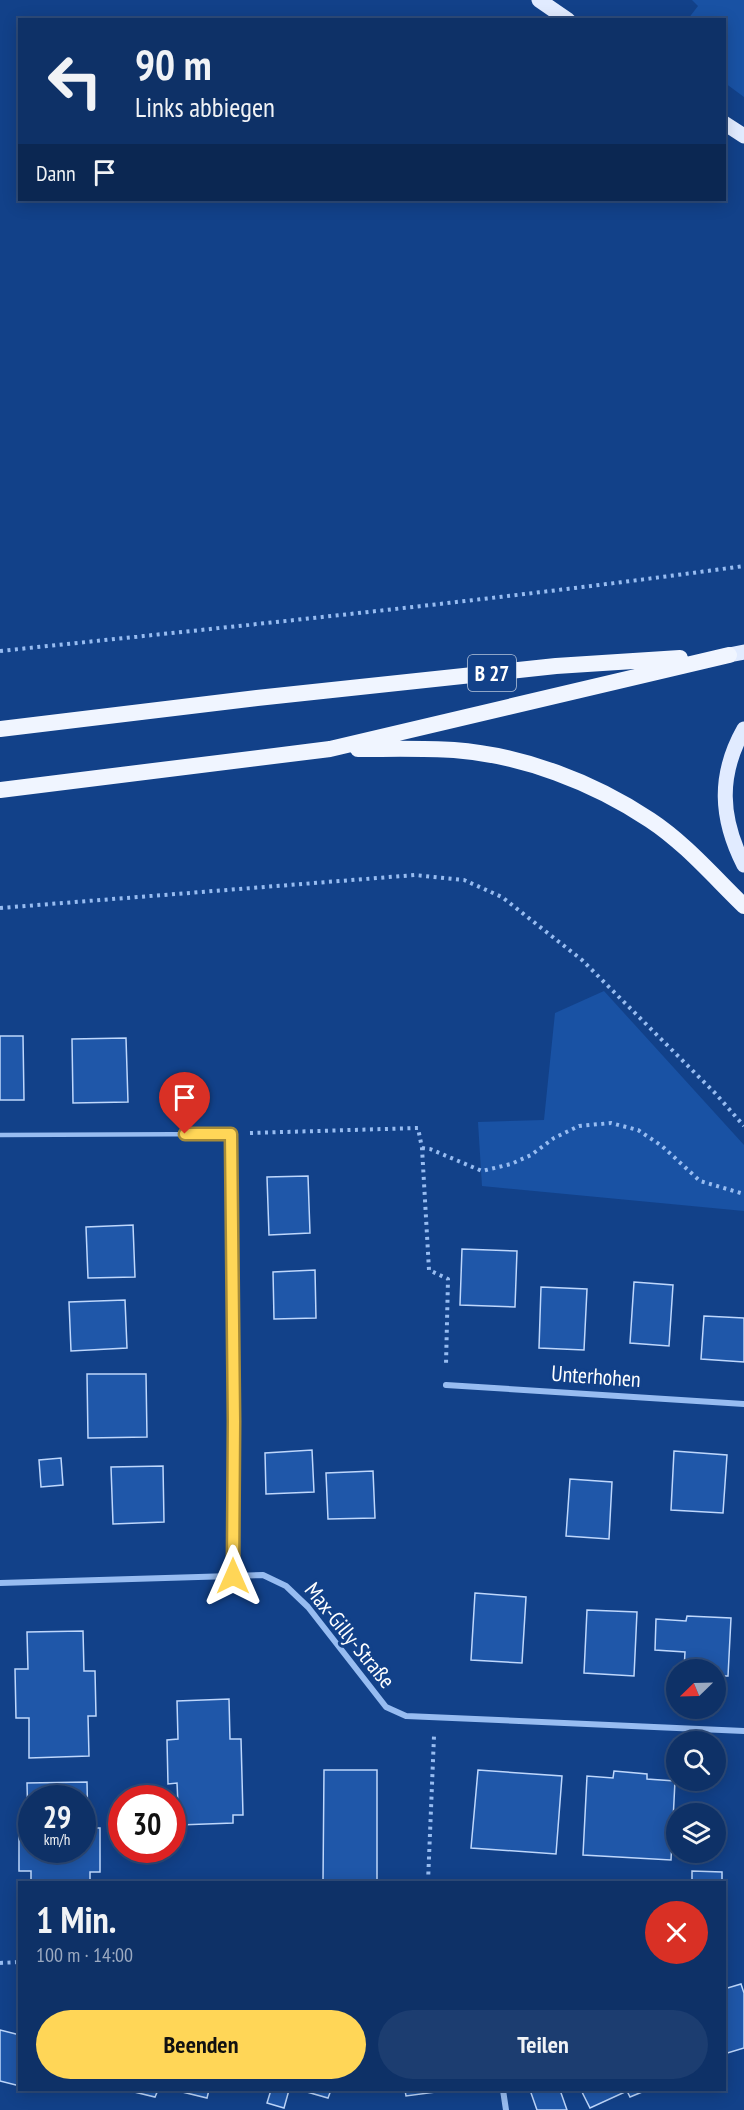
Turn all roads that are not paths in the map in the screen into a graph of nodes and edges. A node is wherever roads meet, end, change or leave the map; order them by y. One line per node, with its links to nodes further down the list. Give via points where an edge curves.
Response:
1 (539, 0): 2 (main road)
2 (565, 18)
3 (726, 124): 4 (main road)
4 (744, 136)
5 (736, 653): 6 (highway, B 27, via 556,666); 8 (highway, B 27)
6 (0, 729)
7 (744, 729): 10 (main road, via 726,771 725,798 731,834)
8 (330, 749): 9 (highway, B 27); 11 (highway, via 454,750 525,761 615,799 651,820)
9 (0, 790)
10 (744, 865)
11 (744, 906)
12 (231, 1134): 13 (lane); 16 (street)
13 (0, 1135)
14 (446, 1385): 15 (street, Unterhohen)
15 (744, 1404)
16 (233, 1576): 17 (street, Max-Gilly-Straße); 18 (street, Max-Gilly-Straße, via 263,1575 286,1586 308,1607 386,1707 406,1716)
17 (0, 1583)
18 (744, 1731)
19 (503, 2091): 20 (street)
20 (506, 2110)

